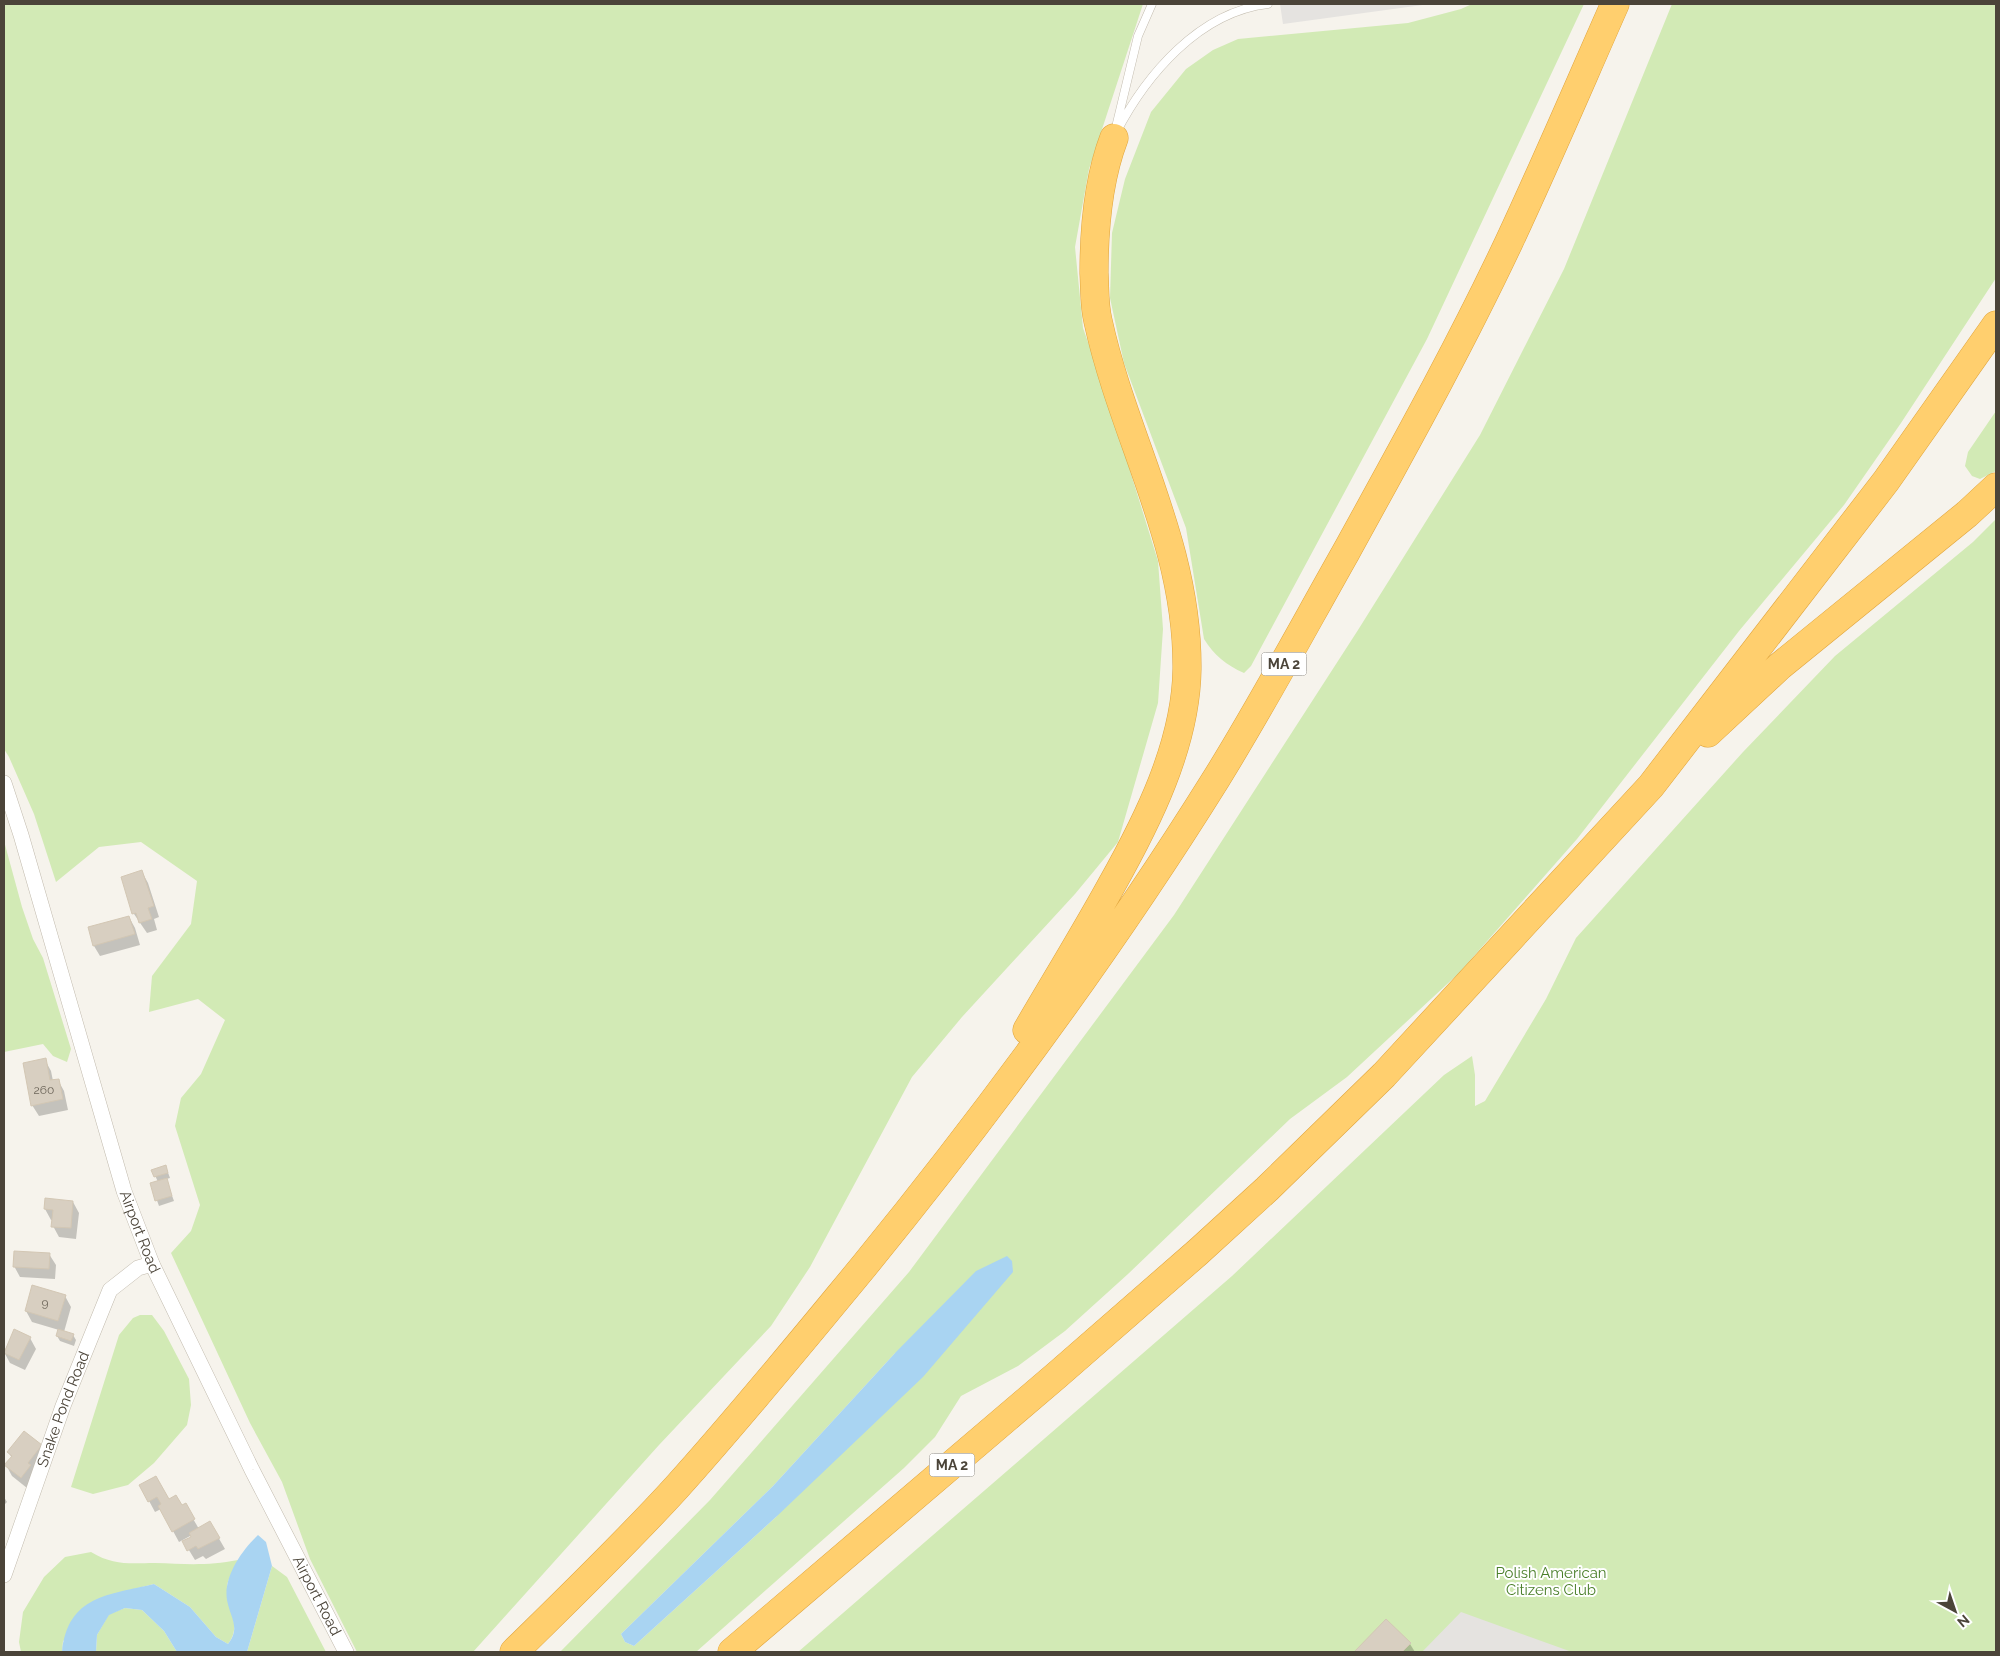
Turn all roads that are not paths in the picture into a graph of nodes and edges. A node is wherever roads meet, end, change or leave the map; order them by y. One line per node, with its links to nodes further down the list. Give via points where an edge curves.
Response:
1 (1152, 4): 4 (lane, via 1138,36)
2 (1268, 4): 4 (lane, via 1250,6 1222,17 1180,48 1142,90)
3 (1615, 4): 9 (highway, MA 2, via 1519,221 1466,329 1275,679 1158,871 1028,1057)
4 (1114, 138): 9 (highway, via 1107,157 1094,234 1097,320 1122,405 1163,519 1178,576 1187,670 1182,714 1156,801 1126,859 1086,932)
5 (1996, 325): 8 (highway, MA 2, via 1880,488)
6 (1996, 487): 8 (highway, via 1780,666)
7 (4, 783): 10 (street, Airport Road, via 124,1191)
8 (1651, 786): 14 (highway, MA 2, via 1384,1075 1267,1189 1057,1375)
9 (952, 1155): 13 (highway, MA 2, via 728,1428 590,1578)
10 (152, 1264): 11 (street, Snake Pond Road, via 138,1268 110,1290 63,1406); 12 (street, Airport Road, via 252,1470)
11 (4, 1576)
12 (346, 1652)
13 (514, 1652)
14 (732, 1652)

